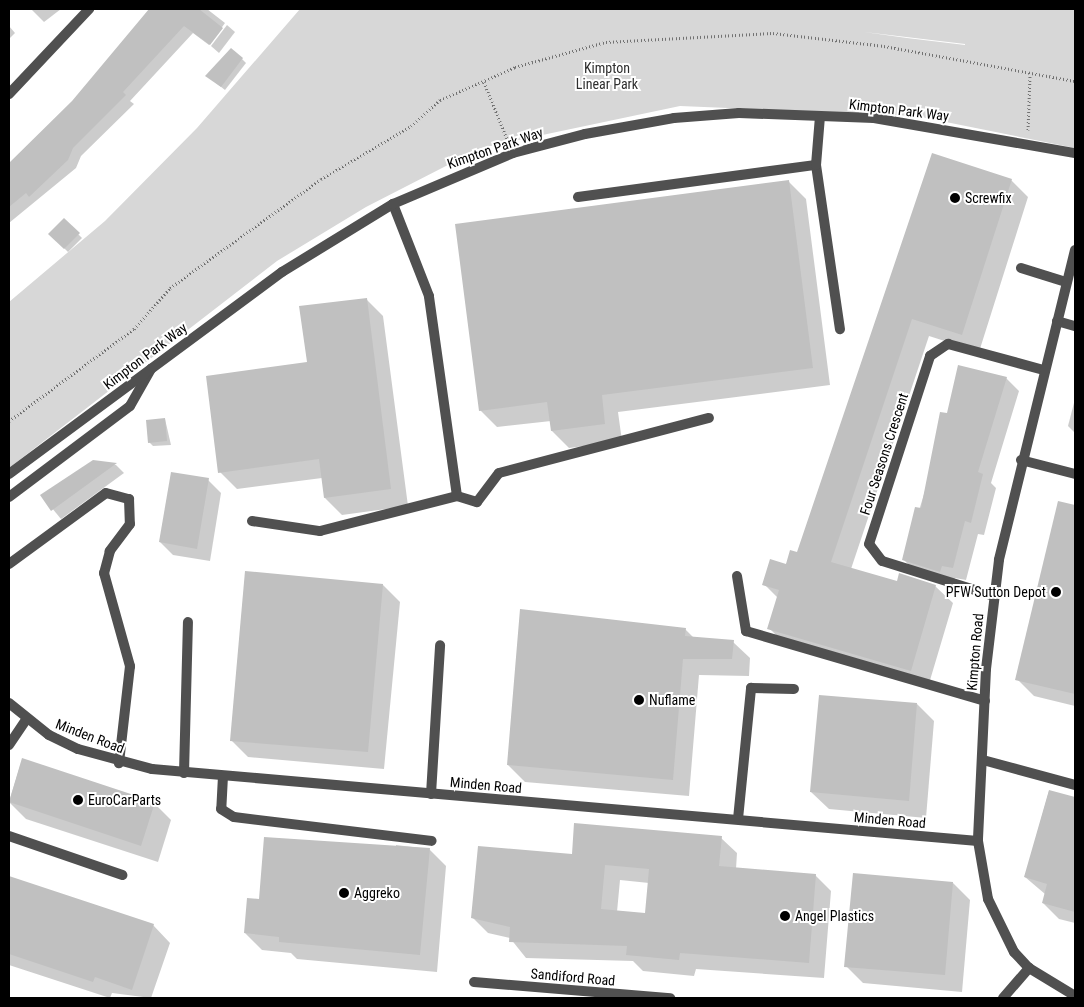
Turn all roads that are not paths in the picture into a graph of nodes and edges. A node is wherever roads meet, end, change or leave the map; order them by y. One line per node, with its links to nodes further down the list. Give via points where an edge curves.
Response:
1 (89, 9): 2 (street)
2 (9, 94)
3 (820, 116): 4 (street, Kimpton Park Way, via 874,118); 5 (street); 7 (street, Kimpton Park Way, via 739,114 674,118 585,134 513,154)
4 (1075, 153)
5 (816, 165): 6 (street); 13 (street)
6 (578, 197)
7 (393, 204): 14 (street, Kimpton Park Way, via 282,272); 20 (street, via 429,296)
8 (1075, 250): 10 (street, Kimpton Road)
9 (1020, 268): 10 (street)
10 (1066, 282): 11 (street, Kimpton Road)
11 (1057, 321): 12 (street); 15 (street, Kimpton Road)
12 (1075, 326)
13 (840, 329)
14 (151, 369): 18 (street, Kimpton Park Way); 21 (street, via 130,406)
15 (1044, 370): 17 (street, Kimpton Road); 25 (street, Four Seasons Crescent, via 948,344 930,356 869,544 882,562)
16 (709, 418): 20 (street, via 499,473 477,502)
17 (1021, 460): 19 (street); 25 (street, Kimpton Road)
18 (9, 474)
19 (1075, 474)
20 (457, 496): 22 (street, via 320,531)
21 (9, 497)
22 (252, 521)
23 (9, 564): 34 (street, via 106,492 129,499 130,524 110,551 104,573 130,666)
24 (736, 576): 29 (street, via 746,631)
25 (994, 596): 29 (street, Kimpton Road)
26 (188, 622): 35 (street)
27 (440, 645): 38 (street)
28 (794, 689): 39 (street, via 751,688)
29 (985, 701): 33 (street, Kimpton Road)
30 (9, 703): 31 (street, Minden Road)
31 (26, 720): 32 (street); 34 (street, Minden Road, via 78,749)
32 (9, 745)
33 (983, 760): 37 (street); 42 (street, Kimpton Road)
34 (119, 763): 35 (street, Minden Road)
35 (184, 773): 36 (street, Minden Road)
36 (223, 776): 38 (street, Minden Road); 41 (street, via 221,809 234,817)
37 (1075, 785)
38 (431, 794): 39 (street, Minden Road)
39 (738, 820): 42 (street, Minden Road)
40 (9, 836): 43 (street)
41 (432, 841)
42 (978, 841): 44 (street, Kimpton Road, via 998,925)
43 (122, 875)
44 (1029, 968): 46 (street, Kimpton Road); 48 (street)
45 (474, 982): 47 (street, Sandiford Road)
46 (1075, 996)
47 (670, 998)
48 (1003, 998)

